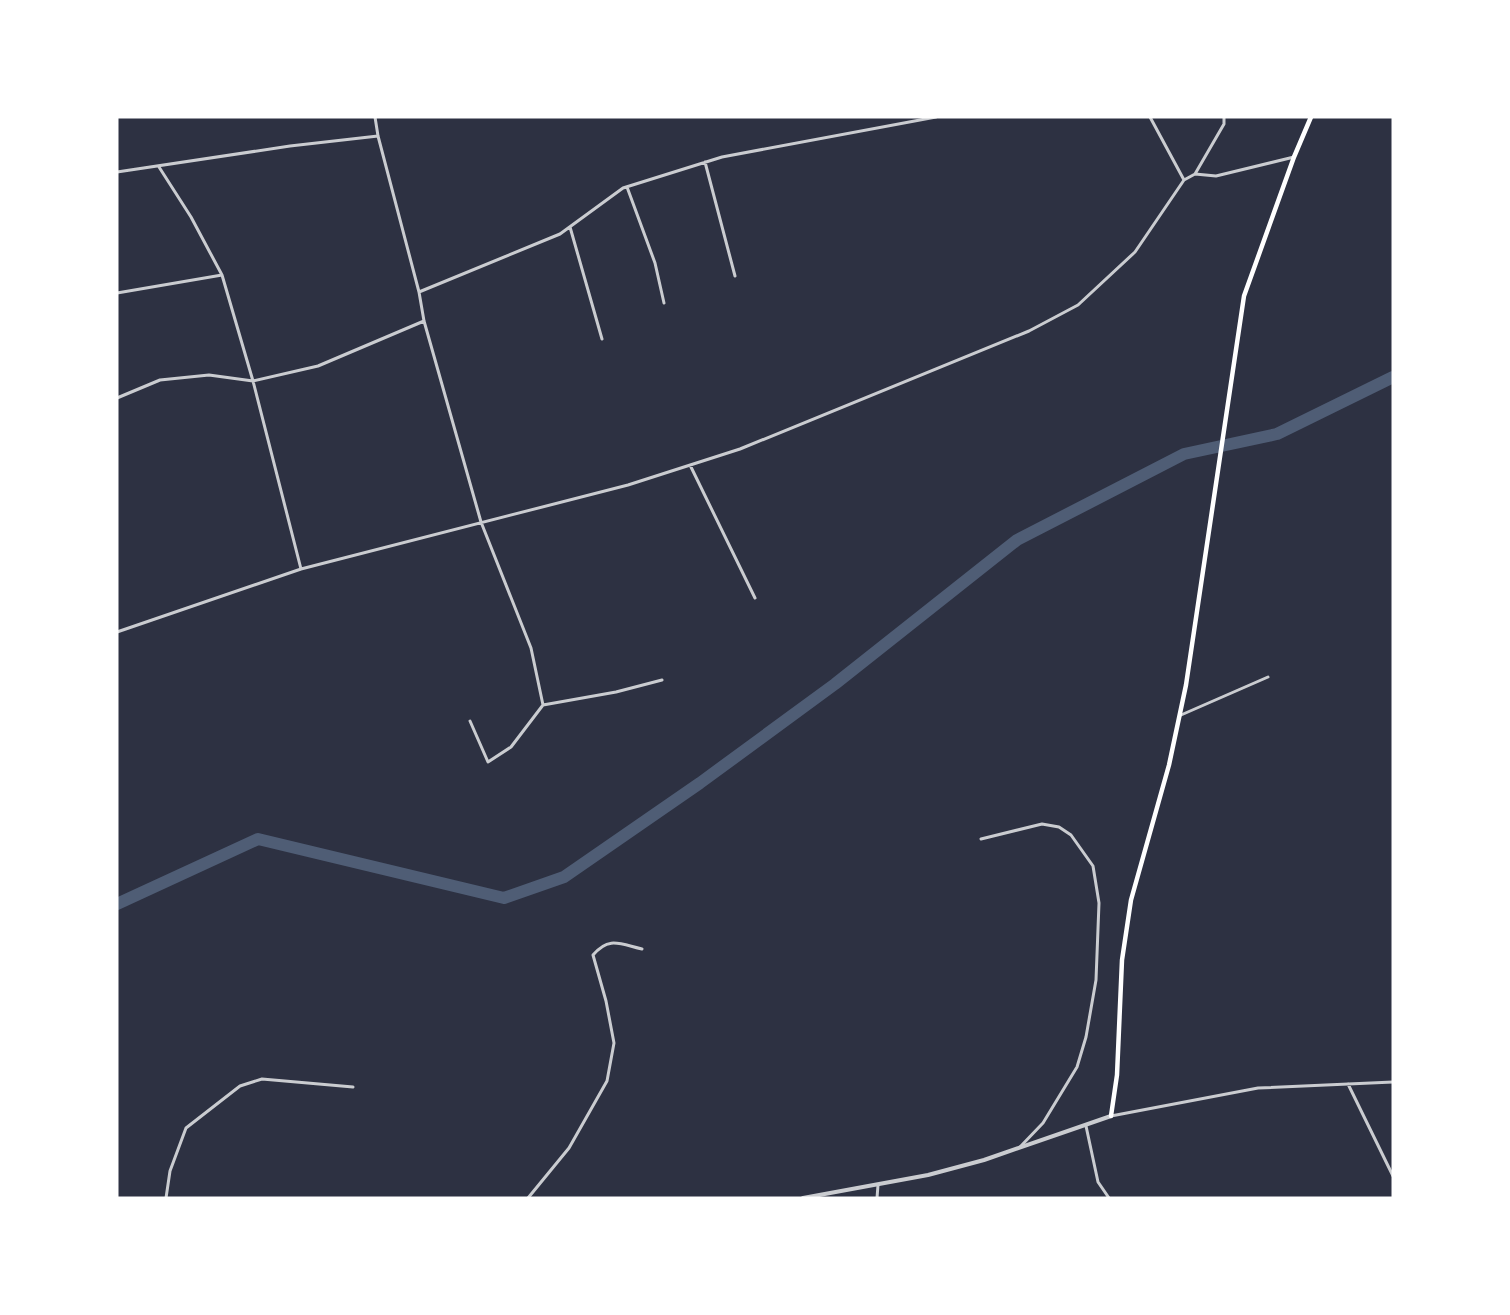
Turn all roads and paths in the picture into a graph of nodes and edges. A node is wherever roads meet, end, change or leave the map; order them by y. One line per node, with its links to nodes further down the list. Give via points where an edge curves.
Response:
1 (375, 117): 6 (street)
2 (936, 117): 8 (street)
3 (1150, 117): 12 (street)
4 (1224, 117): 11 (street, via 1224,124)
5 (1311, 117): 7 (main road)
6 (378, 136): 9 (street); 17 (street)
7 (1294, 157): 11 (street, via 1216,176); 32 (main road, via 1244,296)
8 (705, 162): 13 (street); 16 (street)
9 (159, 167): 10 (street); 15 (street)
10 (117, 172)
11 (1195, 174): 12 (street)
12 (1184, 180): 24 (street, via 1135,252 1078,305 1029,330 862,399)
13 (627, 187): 14 (street); 19 (street, via 655,263)
14 (570, 227): 17 (street); 21 (street)
15 (222, 275): 18 (street); 22 (street)
16 (735, 276)
17 (419, 292): 20 (street)
18 (117, 293)
19 (664, 303)
20 (424, 321): 22 (street, via 318,366); 25 (street)
21 (602, 339)
22 (253, 381): 23 (street, via 209,375 160,380); 26 (street)
23 (117, 398)
24 (690, 465): 25 (street); 27 (street)
25 (481, 522): 26 (street); 31 (street, via 531,648)
26 (301, 569): 28 (street)
27 (755, 598)
28 (117, 632)
29 (1268, 677): 32 (street)
30 (662, 680): 31 (street)
31 (543, 705): 33 (street, via 511,747 488,762)
32 (1181, 715): 39 (main road, via 1131,900 1122,960 1117,1075)
33 (470, 721)
34 (981, 839): 41 (street, via 1042,824 1059,827 1071,834 1093,866 1098,903 1096,980 1077,1067 1043,1123)
35 (642, 949): 45 (street, via 612,942 601,945 593,955 614,1043 607,1082 569,1148)
36 (1393, 1082): 37 (street)
37 (1348, 1084): 39 (street, via 1258,1088); 42 (street)
38 (353, 1087): 44 (street, via 262,1079 240,1086 186,1128 170,1171)
39 (1110, 1116): 40 (street)
40 (1086, 1126): 41 (street); 48 (street, via 1098,1182)
41 (1019, 1148): 43 (street, via 928,1175)
42 (1393, 1176)
43 (878, 1185): 46 (street); 47 (street)
44 (166, 1198)
45 (528, 1198)
46 (803, 1198)
47 (877, 1198)
48 (1109, 1198)

